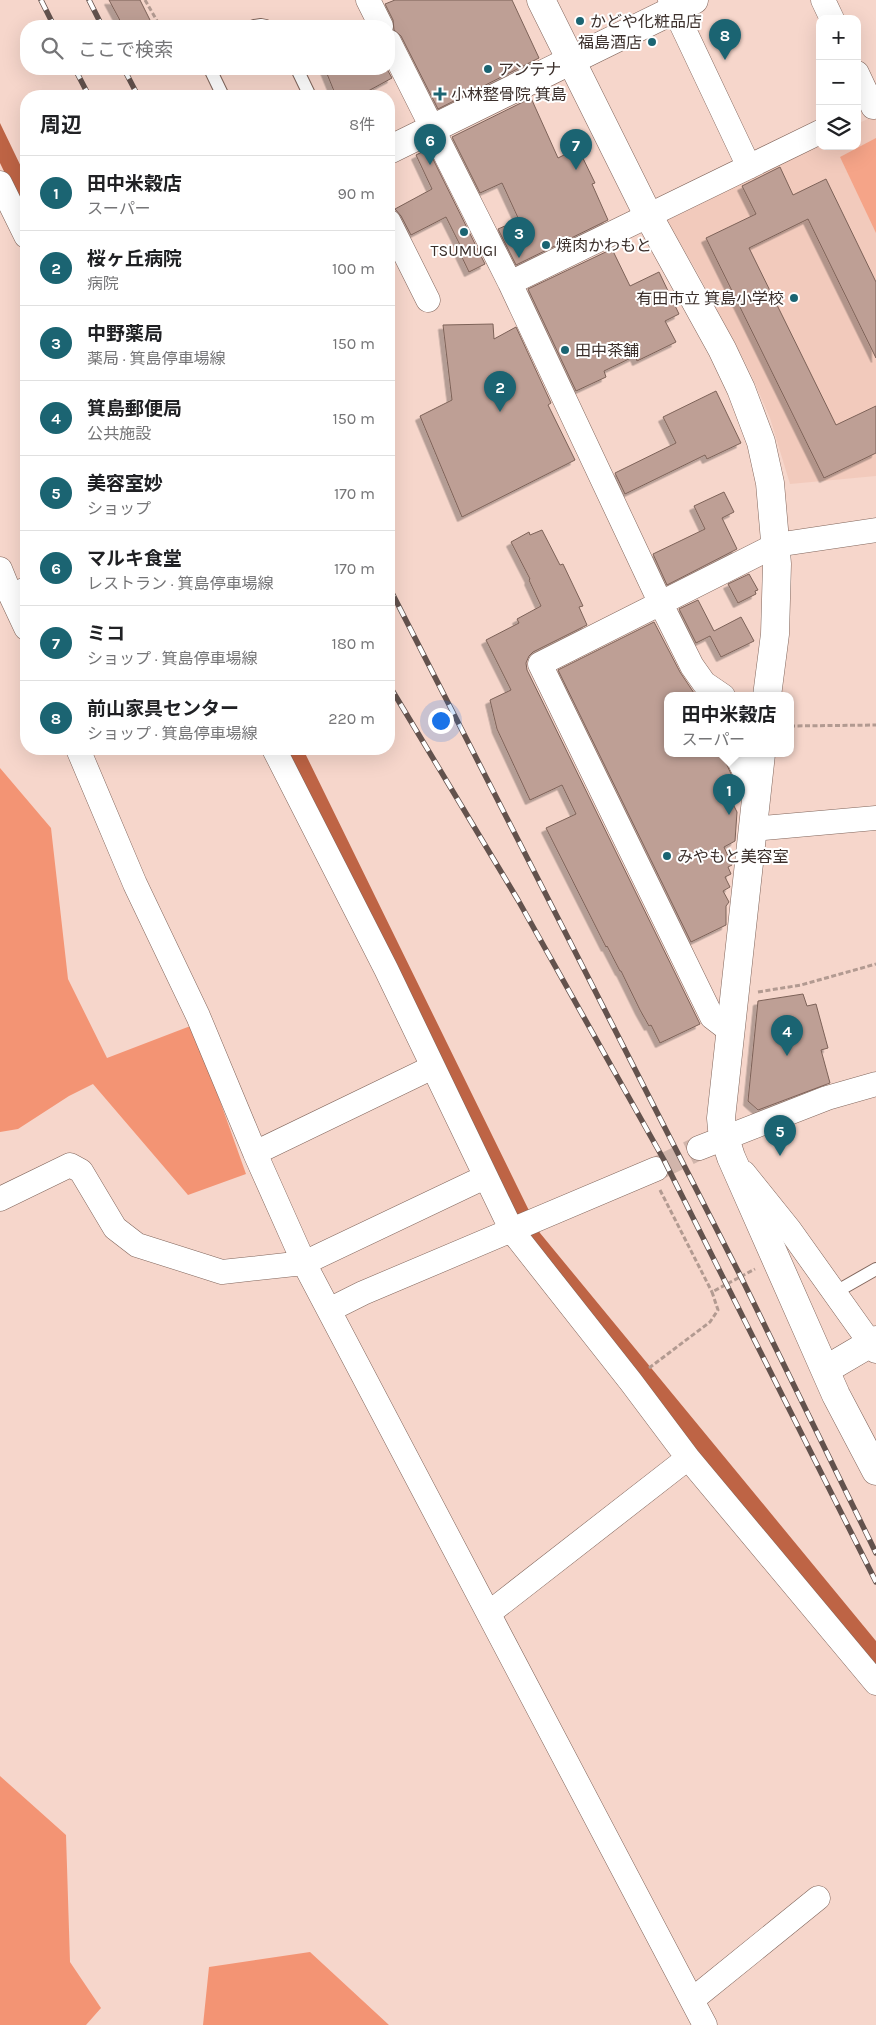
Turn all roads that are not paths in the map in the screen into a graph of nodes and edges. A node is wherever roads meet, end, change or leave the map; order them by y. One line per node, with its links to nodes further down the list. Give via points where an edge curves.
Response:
1 (368, 0): 6 (street)
2 (541, 0): 8 (street)
3 (823, 0): 5 (street)
4 (680, 3): 8 (street); 18 (street)
5 (830, 15)
6 (378, 20)
7 (395, 54): 15 (street)
8 (570, 60): 15 (street); 20 (street)
9 (213, 75): 12 (lane)
10 (300, 75): 13 (lane)
11 (861, 85): 14 (street)
12 (219, 90)
13 (307, 90)
14 (869, 108)
15 (431, 129): 17 (street); 23 (street)
16 (816, 134): 18 (street)
17 (395, 147)
18 (749, 167): 20 (street)
19 (0, 183): 21 (street)
20 (648, 215): 23 (street); 26 (street, via 722,349 753,416 762,442)
21 (20, 224)
22 (395, 234): 24 (street)
23 (510, 283): 29 (street)
24 (428, 300)
25 (876, 530): 26 (street)
26 (776, 545): 29 (street); 32 (street, via 777,598)
27 (0, 569): 28 (street)
28 (19, 592)
29 (660, 602): 30 (street); 40 (street, via 540,664 712,1017)
30 (703, 686): 31 (street, via 704,683)
31 (717, 692)
32 (768, 692)
33 (81, 755): 45 (street, via 135,884 198,1016)
34 (277, 755): 41 (street)
35 (737, 757): 37 (street)
36 (760, 757): 37 (street)
37 (756, 795): 39 (street)
38 (876, 818): 39 (street)
39 (752, 829): 40 (street)
40 (729, 1030): 43 (street, via 721,1118)
41 (433, 1066): 45 (street); 47 (street)
42 (876, 1084): 43 (street, via 827,1098)
43 (728, 1147): 44 (street); 52 (street); 55 (street)
44 (699, 1148)
45 (255, 1154): 50 (street)
46 (653, 1170): 49 (street)
47 (485, 1177): 49 (street); 50 (street)
48 (0, 1199): 50 (street, via 70,1165 81,1170 115,1228 137,1246 222,1272)
49 (512, 1231): 53 (street); 56 (street)
50 (304, 1263): 53 (street)
51 (876, 1269): 52 (lane)
52 (834, 1293): 54 (street)
53 (329, 1310): 58 (street)
54 (874, 1344): 55 (street)
55 (825, 1370): 57 (street)
56 (688, 1458): 58 (street); 59 (street)
57 (876, 1471)
58 (489, 1614): 61 (street)
59 (876, 1683)
60 (818, 1898): 61 (street)
61 (692, 2000): 62 (street)
62 (705, 2025)

